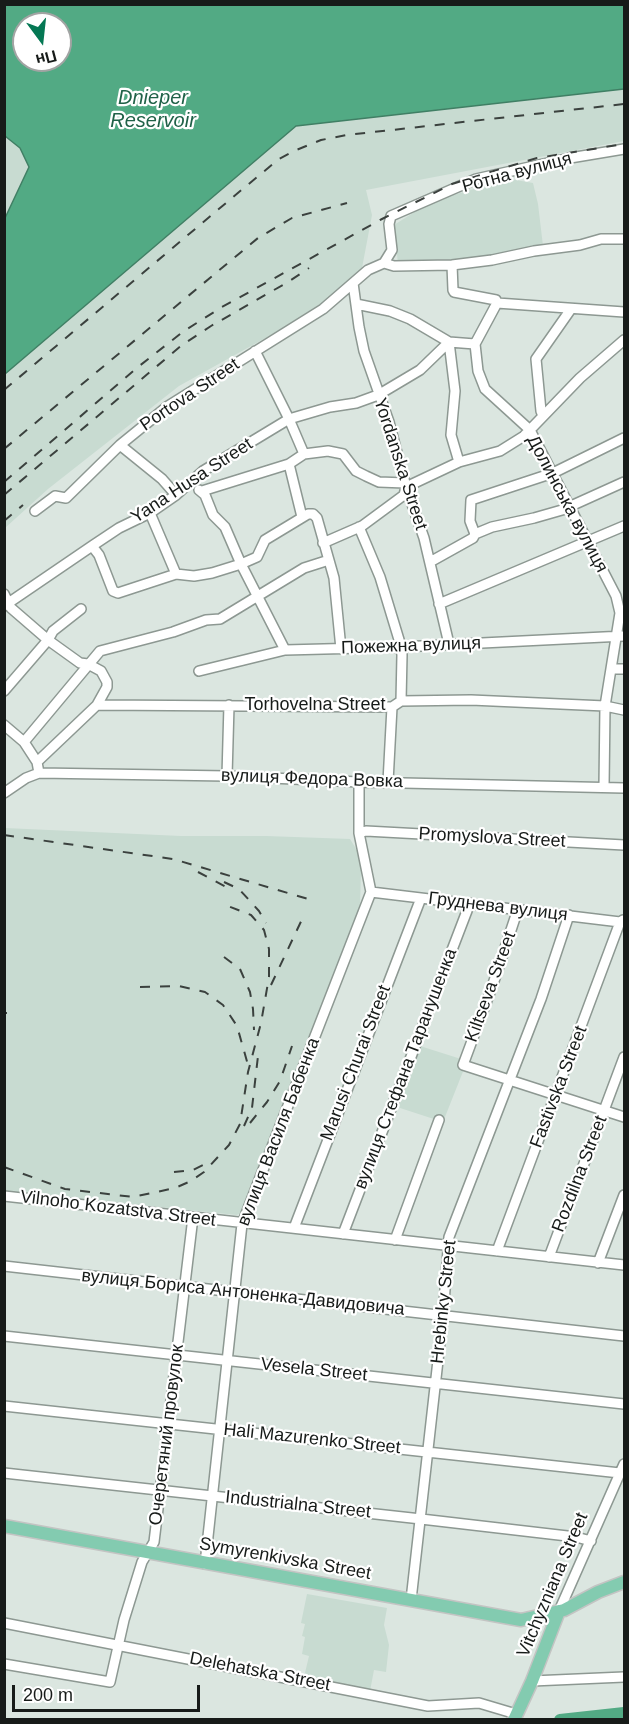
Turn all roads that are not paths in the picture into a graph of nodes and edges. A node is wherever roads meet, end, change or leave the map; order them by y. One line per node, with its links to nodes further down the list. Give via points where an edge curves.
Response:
1 (624, 149): 3 (street, Ротна вулиця, via 476,180 391,216 392,250)
2 (624, 239): 4 (street, via 601,239)
3 (384, 262): 4 (street, via 394,266); 5 (street, Portova Street)
4 (452, 264): 6 (street, via 454,292)
5 (353, 283): 7 (street, Yordanska Street); 13 (street, Portova Street, via 323,309)
6 (497, 303): 8 (street); 12 (street)
7 (356, 304): 11 (street, via 410,319); 14 (street, Yordanska Street, via 364,351)
8 (571, 309): 9 (street); 15 (street, via 536,359)
9 (624, 312)
10 (624, 340): 15 (street)
11 (449, 342): 12 (street); 14 (street, Yana Husa Street, via 420,370); 21 (street, via 455,391 451,435)
12 (475, 344): 17 (street, Долинська вулиця, via 485,389)
13 (255, 351): 16 (street); 19 (street, Portova Street, via 168,406)
14 (378, 394): 16 (street, Yana Husa Street); 26 (street, Yordanska Street)
15 (543, 416): 17 (street)
16 (290, 419): 20 (street); 25 (street, Yana Husa Street)
17 (530, 430): 21 (street, via 500,452); 23 (street, Долинська вулиця)
18 (624, 438): 23 (street)
19 (120, 445): 28 (street); 30 (street, Portova Street, via 66,498 55,496)
20 (304, 454): 22 (street); 26 (street, via 343,454 356,471 366,476)
21 (459, 462): 26 (street)
22 (289, 464): 27 (street); 32 (street)
23 (553, 473): 29 (street, Долинська вулиця); 35 (street, via 471,500 470,521)
24 (624, 482): 29 (street)
25 (188, 484): 27 (street); 28 (street, Yana Husa Street)
26 (406, 485): 34 (street, via 404,495); 40 (street, Yordanska Street)
27 (202, 491): 41 (street, via 213,515 225,527)
28 (176, 495): 31 (street, Yana Husa Street)
29 (570, 507): 35 (street); 36 (street, Долинська вулиця)
30 (35, 511)
31 (150, 513): 38 (street, Yana Husa Street); 42 (street)
32 (302, 517): 37 (street, via 315,516); 41 (street, via 265,540 257,557)
33 (624, 526): 36 (street)
34 (359, 527): 37 (street); 50 (street, via 380,577)
35 (475, 534): 40 (street)
36 (588, 542): 45 (street); 47 (street, Долинська вулиця, via 616,596)
37 (323, 543): 39 (street)
38 (92, 546): 42 (street, via 116,593); 44 (street, Yana Husa Street)
39 (329, 560): 43 (street, via 304,568); 51 (street)
40 (430, 562): 45 (street, Yordanska Street)
41 (240, 564): 42 (street, via 194,576); 43 (street)
42 (176, 574)
43 (257, 597): 52 (street); 53 (street, via 220,619 100,651)
44 (6, 601): 48 (street)
45 (439, 604): 49 (street, Yordanska Street)
46 (81, 609): 48 (street, via 53,631)
47 (621, 636): 49 (street, Пожежна вулиця); 54 (street, Долинська вулиця)
48 (48, 640): 53 (street, via 80,663); 57 (street)
49 (449, 644): 50 (street, Пожежна вулиця)
50 (401, 647): 51 (street, Пожежна вулиця); 58 (street)
51 (341, 649): 52 (street, Пожежна вулиця)
52 (285, 650): 56 (street, Пожежна вулиця)
53 (88, 664): 59 (street, via 101,671 107,682); 65 (street)
54 (612, 669): 55 (street); 61 (street, Долинська вулиця)
55 (624, 669)
56 (199, 671)
57 (4, 692)
58 (401, 701): 61 (street, Torhovelna Street); 62 (street, Torhovelna Street)
59 (97, 705): 60 (street, Torhovelna Street); 66 (street)
60 (229, 705): 62 (street, Torhovelna Street); 68 (street)
61 (605, 706): 63 (street, Torhovelna Street); 71 (street, Долинська вулиця)
62 (392, 707): 70 (street)
63 (624, 710)
64 (4, 725): 65 (street)
65 (24, 742): 66 (street)
66 (37, 762): 67 (street)
67 (39, 773): 68 (street, вулиця Федора Вовка); 73 (street, вулиця Федора Вовка)
68 (227, 776): 69 (street, вулиця Федора Вовка)
69 (359, 782): 70 (street, вулиця Федора Вовка); 74 (street)
70 (388, 782): 71 (street, вулиця Федора Вовка)
71 (604, 788): 72 (street, вулиця Федора Вовка)
72 (624, 788)
73 (4, 793)
74 (359, 833): 75 (street, Promyslova Street); 76 (street)
75 (624, 844)
76 (371, 892): 77 (street, Груднева вулиця); 91 (street, вулиця Василя Бабенка)
77 (421, 898): 78 (street, Груднева вулиця); 92 (street, Marusi Churai Street)
78 (470, 903): 79 (street, Груднева вулиця); 93 (street, вулиця Стефана Таранушенка)
79 (518, 909): 80 (street, Груднева вулиця); 83 (street, Kiltseva Street, via 463,1065)
80 (570, 915): 81 (street, Груднева вулиця); 83 (street, Hrebinky Street)
81 (622, 920): 84 (street, Fastivska Street)
82 (624, 1057): 85 (street, Rozdilna Street)
83 (510, 1081): 84 (street); 95 (street, Hrebinky Street, via 449,1237)
84 (556, 1095): 85 (street); 96 (street, Fastivska Street)
85 (605, 1110): 86 (street); 97 (street, Rozdilna Street)
86 (624, 1117)
87 (439, 1120): 94 (street)
88 (624, 1195): 98 (street)
89 (4, 1196): 90 (street, Vilnoho Kozatstva Street)
90 (193, 1217): 91 (street, Vilnoho Kozatstva Street); 101 (street, Очеретяний провулок)
91 (242, 1224): 92 (street, Vilnoho Kozatstva Street); 102 (street, вулиця Василя Бабенка)
92 (294, 1228): 93 (street, Vilnoho Kozatstva Street)
93 (343, 1234): 94 (street, Vilnoho Kozatstva Street)
94 (395, 1239): 95 (street, Vilnoho Kozatstva Street)
95 (449, 1246): 96 (street, Vilnoho Kozatstva Street); 103 (street, Hrebinky Street)
96 (497, 1251): 97 (street, Vilnoho Kozatstva Street)
97 (549, 1257): 98 (street, Vilnoho Kozatstva Street)
98 (598, 1263): 99 (street, Vilnoho Kozatstva Street)
99 (624, 1265)
100 (4, 1266): 101 (street, вулиця Бориса Антоненка-Давидовича)
101 (185, 1287): 102 (street, вулиця Бориса Антоненка-Давидовича); 106 (street, Очеретяний провулок)
102 (234, 1292): 103 (street, вулиця Бориса Антоненка-Давидовича); 107 (street, вулиця Василя Бабенка)
103 (443, 1316): 105 (street, вулиця Бориса Антоненка-Давидовича); 108 (street, Hrebinky Street)
104 (4, 1336): 106 (street, Vesela Street)
105 (624, 1336)
106 (177, 1356): 107 (street, Vesela Street); 111 (street, Очеретяний провулок)
107 (227, 1362): 108 (street, Vesela Street); 112 (street, вулиця Василя Бабенка)
108 (435, 1384): 109 (street, Vesela Street); 113 (street, Hrebinky Street)
109 (624, 1404)
110 (4, 1406): 111 (street, Hali Mazurenko Street)
111 (169, 1424): 112 (street, Hali Mazurenko Street); 117 (street, Очеретяний провулок)
112 (218, 1428): 113 (street, Hali Mazurenko Street); 118 (street, вулиця Василя Бабенка)
113 (428, 1451): 116 (street, Hali Mazurenko Street); 119 (street, Hrebinky Street)
114 (624, 1464): 116 (street, Vitchyzniana Street)
115 (4, 1473): 117 (street, Industrialna Street)
116 (620, 1473): 121 (street, Vitchyzniana Street)
117 (161, 1491): 118 (street, Industrialna Street); 122 (street, Очеретяний провулок, via 154,1542)
118 (212, 1496): 119 (street, Industrialna Street); 123 (street, вулиця Василя Бабенка)
119 (421, 1519): 121 (street, Industrialna Street); 125 (street, Hrebinky Street)
120 (4, 1526): 122 (main road, Symyrenkivska Street)
121 (591, 1541): 126 (street, Vitchyzniana Street)
122 (147, 1552): 123 (main road, Symyrenkivska Street); 128 (street, Очеретяний провулок)
123 (205, 1564): 125 (main road, Symyrenkivska Street)
124 (624, 1582): 126 (main road, Symyrenkivska Street)
125 (411, 1600): 126 (main road, Symyrenkivska Street, via 521,1620)
126 (559, 1611): 131 (main road, Vitchyzniana Street)
127 (4, 1623): 128 (street, Delehatska Street)
128 (119, 1644): 129 (street, Очеретяний провулок, via 110,1682); 132 (street, Delehatska Street, via 428,1706 479,1703)
129 (4, 1664)
130 (624, 1677): 131 (street)
131 (532, 1681): 132 (main road, Vitchyzniana Street)
132 (515, 1717)

